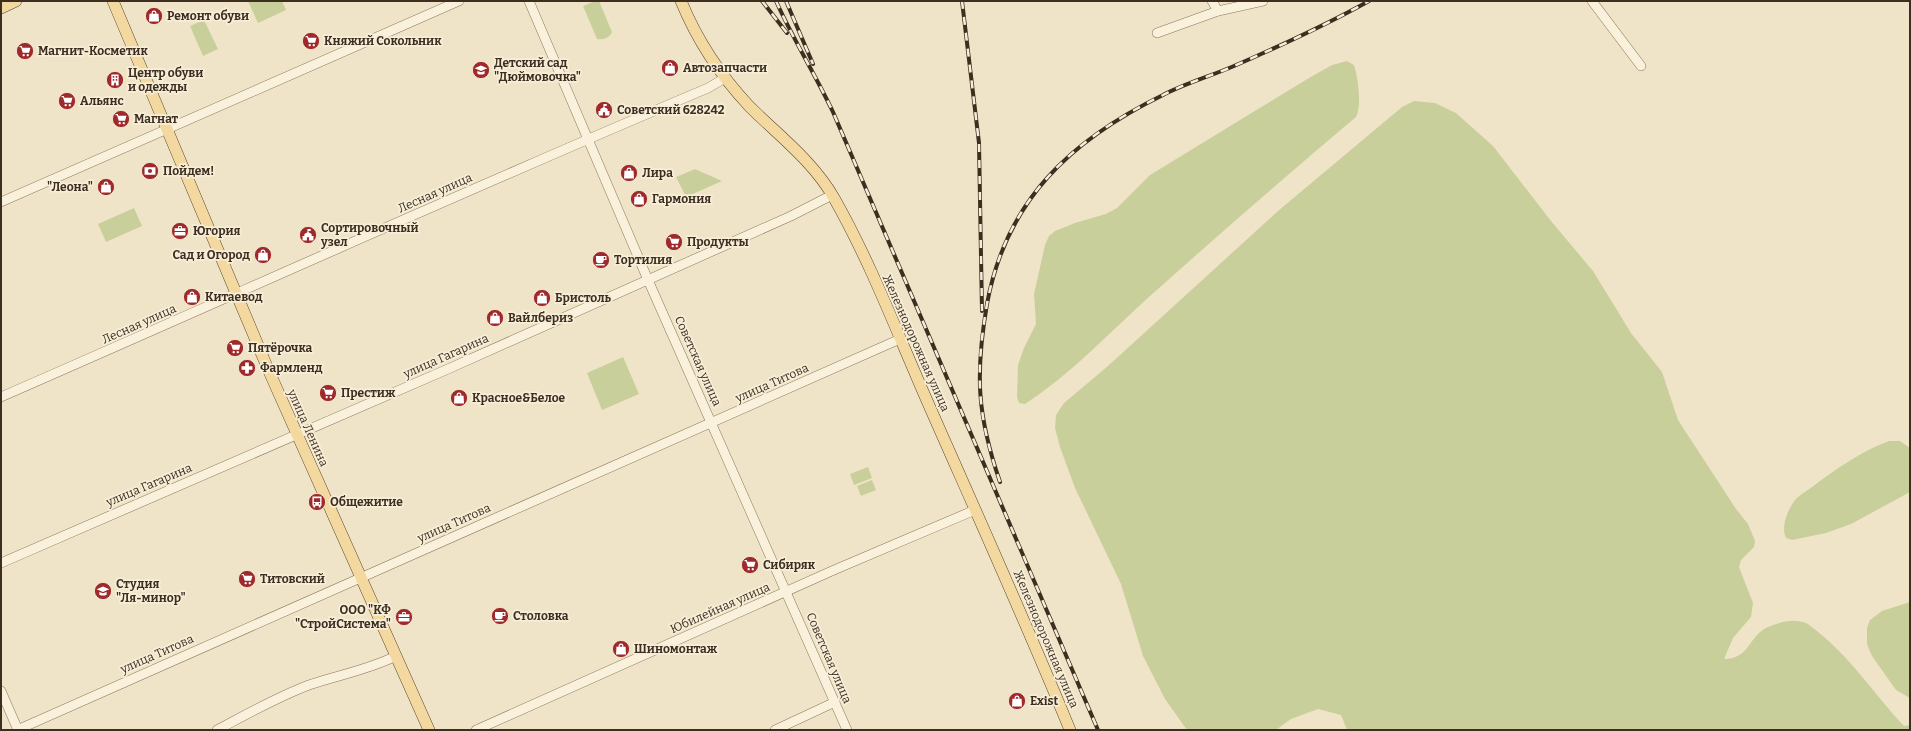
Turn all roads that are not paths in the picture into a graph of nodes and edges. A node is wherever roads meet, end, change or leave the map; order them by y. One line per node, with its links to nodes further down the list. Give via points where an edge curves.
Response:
1 (16, 1): 9 (main road)
2 (113, 1): 14 (main road, улица Ленина)
3 (459, 1): 14 (street)
4 (529, 1): 15 (street, Советская улица)
5 (681, 1): 13 (main road, Железнодорожная улица, via 706,51)
6 (1212, 1): 10 (street)
7 (1264, 1): 10 (street)
8 (1592, 1): 12 (street)
9 (1, 8)
10 (1218, 11): 11 (street)
11 (1157, 33)
12 (1640, 66)
13 (725, 78): 15 (street, Лесная улица, via 703,90); 16 (main road, Железнодорожная улица, via 748,105 808,163)
14 (166, 129): 17 (street); 19 (main road, улица Ленина)
15 (587, 138): 18 (street, Советская улица); 19 (street, Лесная улица)
16 (832, 196): 18 (street, улица Гагарина); 20 (main road, Железнодорожная улица, via 870,271)
17 (1, 202)
18 (648, 280): 22 (street, Советская улица); 23 (street, улица Гагарина)
19 (237, 294): 21 (street, Лесная улица); 23 (main road, улица Ленина)
20 (900, 339): 22 (street, улица Титова); 24 (main road, Железнодорожная улица)
21 (1, 397)
22 (712, 423): 26 (street, улица Титова); 27 (street, Советская улица)
23 (297, 434): 25 (street, улица Гагарина); 26 (main road, улица Ленина)
24 (975, 510): 27 (street, Юбилейная улица); 37 (main road, Железнодорожная улица)
25 (1, 562)
26 (361, 578): 28 (main road, улица Ленина); 31 (street, улица Титова)
27 (787, 591): 30 (street, Советская улица); 34 (street, Юбилейная улица)
28 (396, 656): 32 (street, via 286,695); 33 (main road, улица Ленина)
29 (1, 691): 31 (street)
30 (835, 702): 35 (street); 36 (street, Советская улица)
31 (18, 730)
32 (217, 730)
33 (429, 730)
34 (476, 730)
35 (775, 730)
36 (847, 730)
37 (1070, 730)

